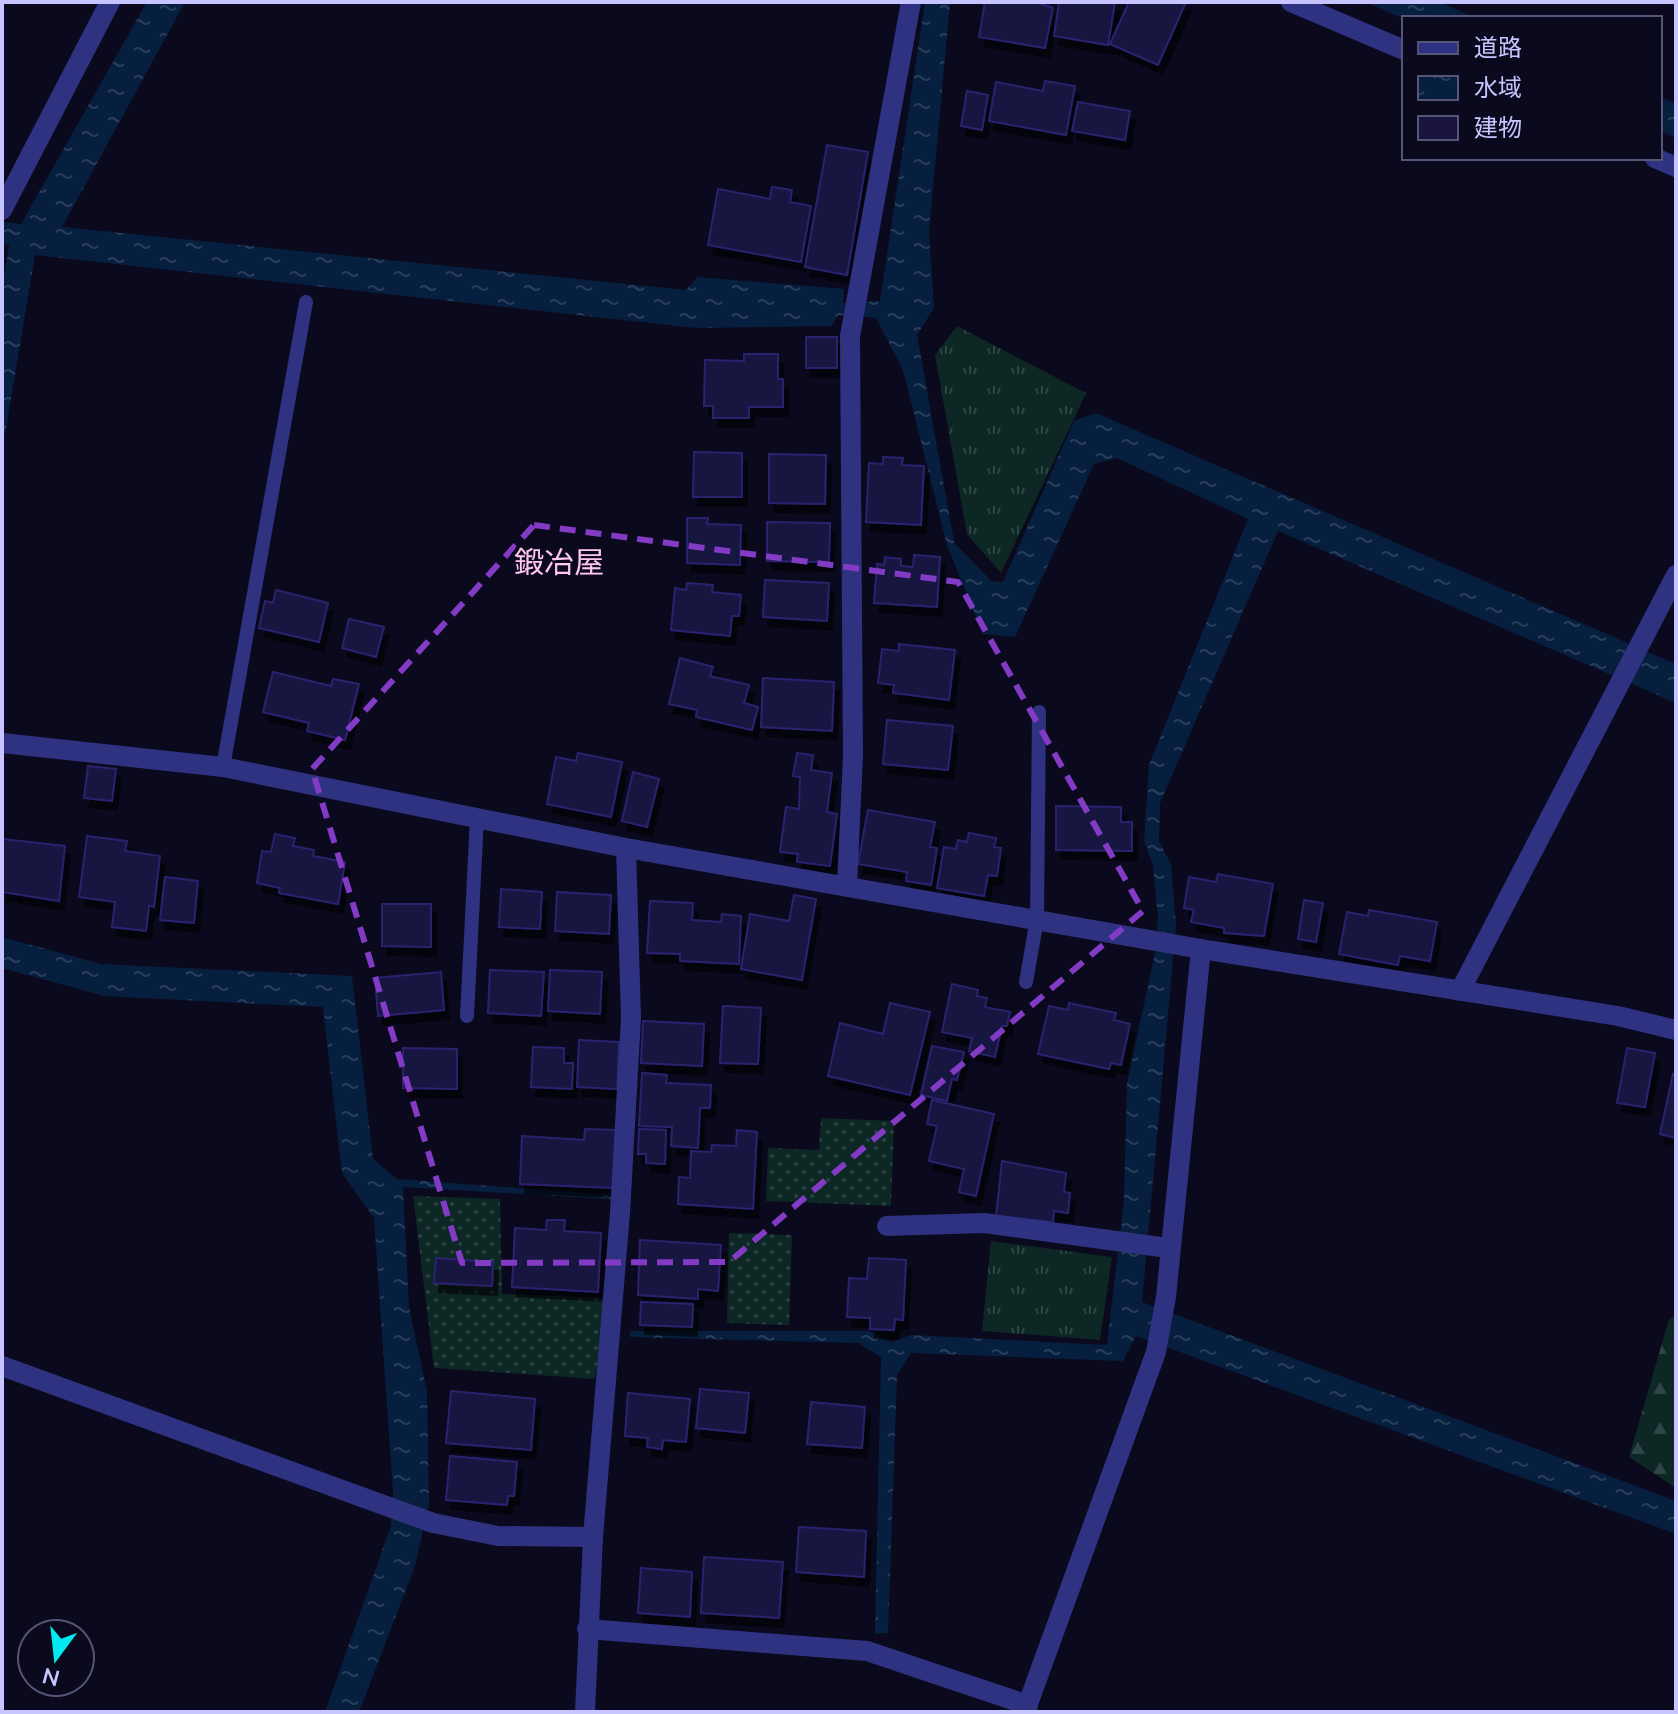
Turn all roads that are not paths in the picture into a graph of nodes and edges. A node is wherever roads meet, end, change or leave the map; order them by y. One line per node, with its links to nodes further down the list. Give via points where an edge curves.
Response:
1 (110, 2): 5 (street)
2 (911, 2): 13 (street, via 852,322 853,756)
3 (1291, 2): 4 (street)
4 (1402, 49)
5 (2, 210)
6 (306, 302): 10 (lane)
7 (1676, 575): 17 (street)
8 (1039, 712): 14 (lane)
9 (2, 743): 10 (street)
10 (223, 767): 11 (street)
11 (477, 818): 12 (street); 18 (lane)
12 (626, 848): 13 (street); 23 (street, via 631,1018)
13 (847, 886): 14 (street)
14 (1037, 919): 15 (street); 16 (lane)
15 (1191, 947): 17 (street); 21 (street)
16 (1026, 982)
17 (1460, 991): 19 (street)
18 (467, 1016)
19 (1676, 1030)
20 (887, 1226): 21 (street, via 984,1223)
21 (1161, 1248): 25 (street, via 1166,1297 1156,1352)
22 (2, 1366): 23 (street, via 433,1523 498,1536)
23 (593, 1537): 24 (street)
24 (587, 1629): 25 (street, via 867,1651); 26 (street)
25 (1027, 1708)
26 (585, 1712)

